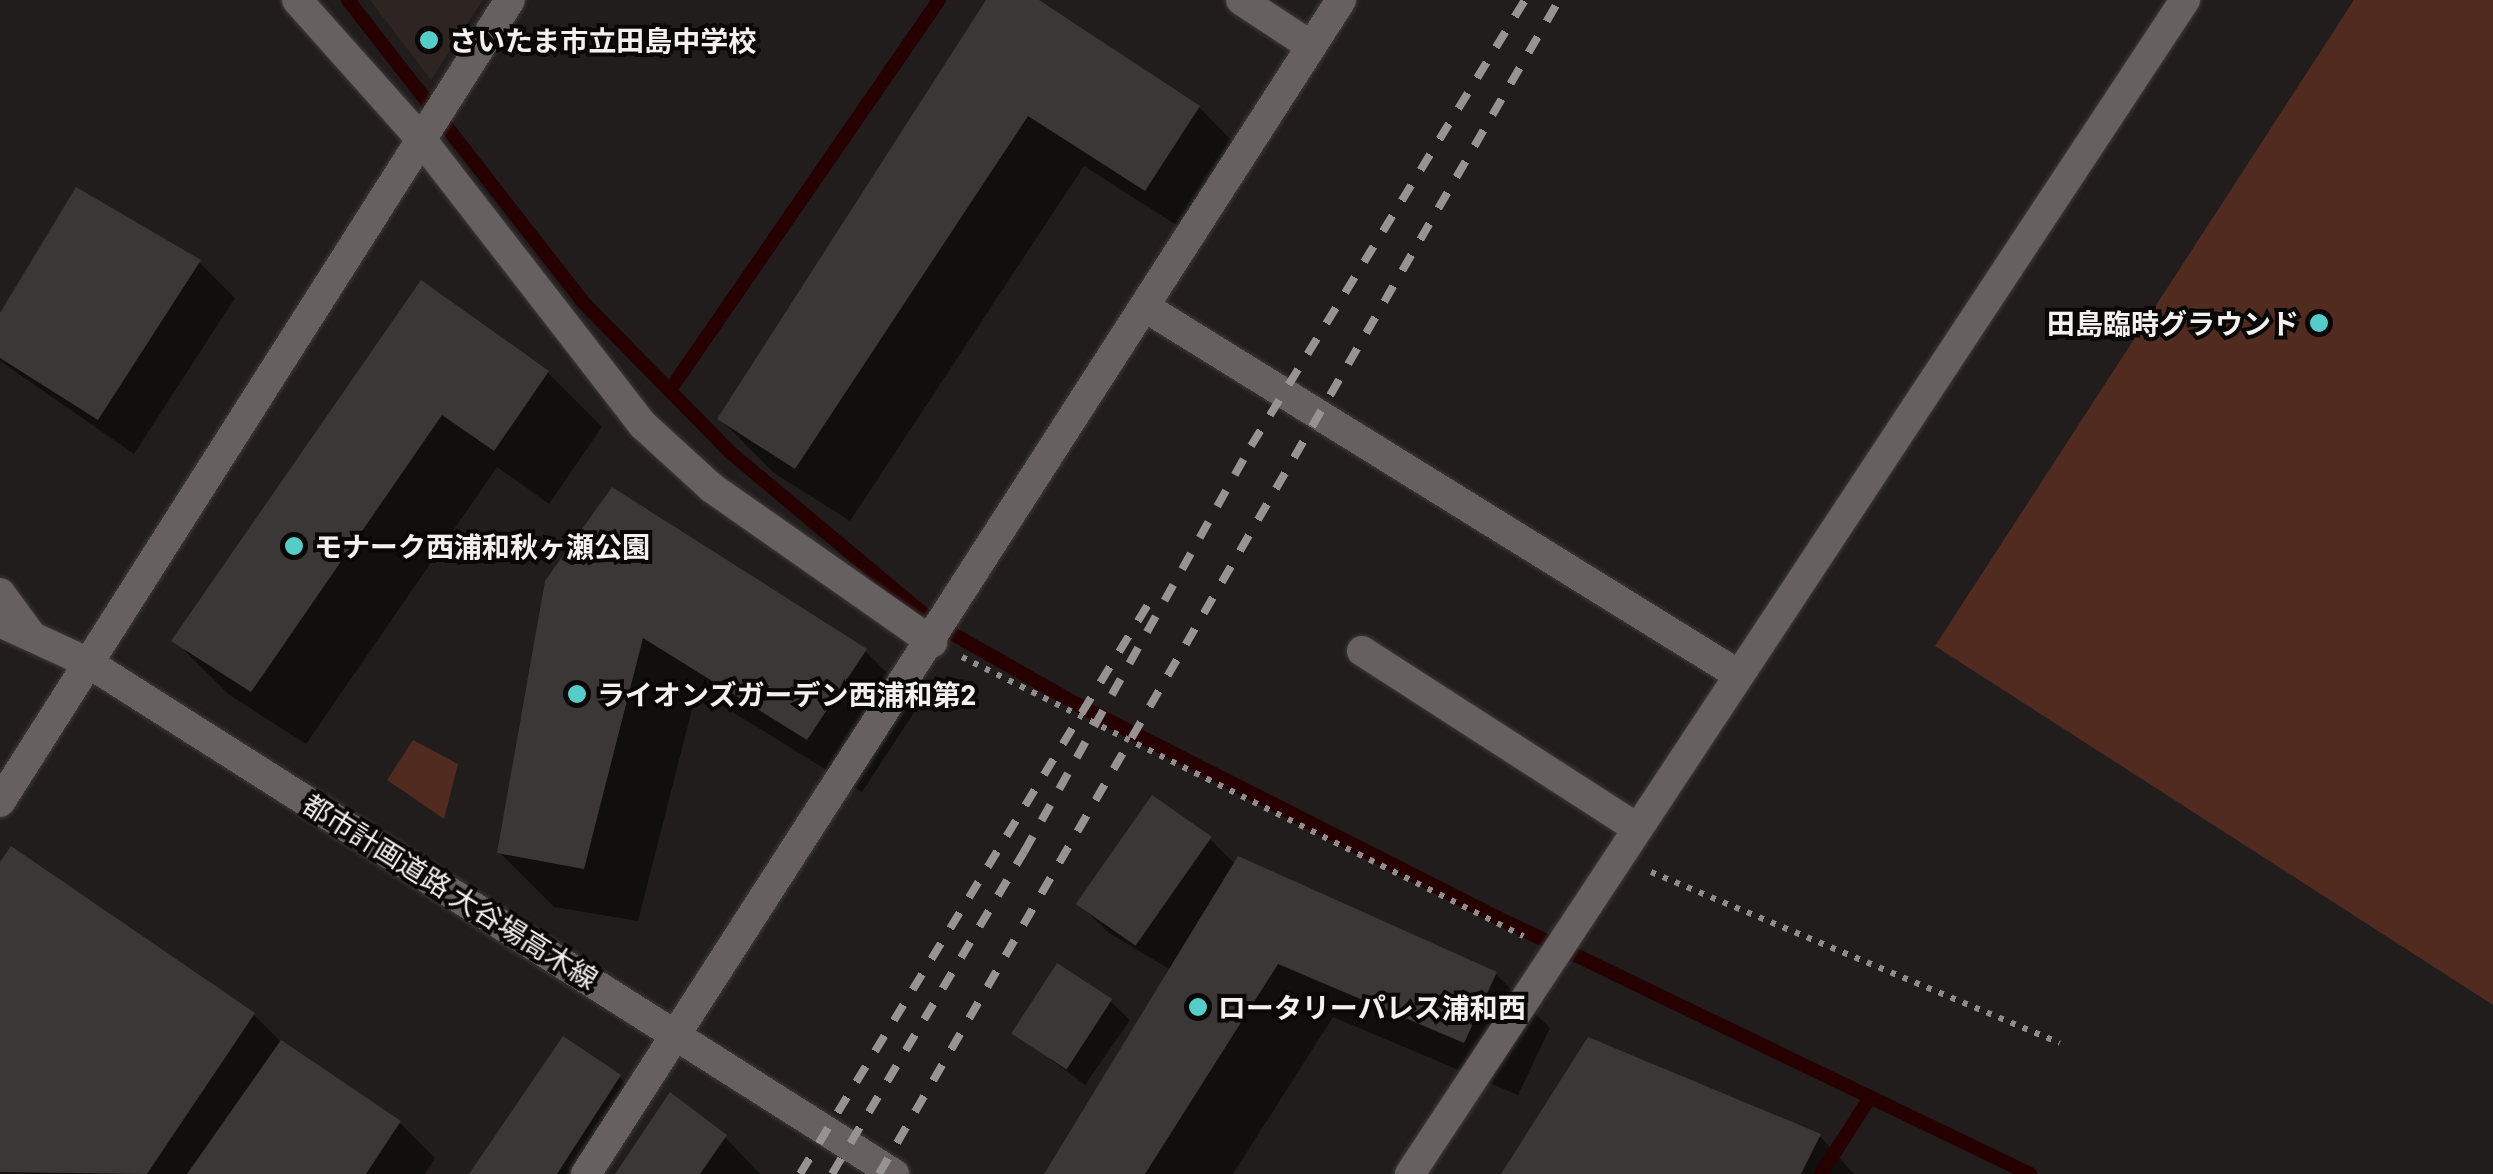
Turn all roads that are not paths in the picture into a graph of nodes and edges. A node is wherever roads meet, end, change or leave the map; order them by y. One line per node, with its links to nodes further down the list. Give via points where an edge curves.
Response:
1 (297, 0): 7 (street)
2 (510, 0): 7 (street)
3 (1241, 0): 6 (street)
4 (1341, 0): 6 (street)
5 (2185, 0): 15 (street)
6 (1311, 46): 8 (street)
7 (422, 138): 12 (street, via 642,425 712,488); 14 (street)
8 (1145, 307): 12 (street); 15 (street)
9 (0, 593): 11 (street)
10 (0, 622): 11 (street, 都市計画道路 大谷場高木線)
11 (33, 637): 14 (street, 都市計画道路 大谷場高木線)
12 (932, 642): 18 (street)
13 (1362, 651): 17 (street)
14 (87, 662): 16 (street); 18 (street, 都市計画道路 大谷場高木線)
15 (1739, 675): 17 (street)
16 (0, 802)
17 (1638, 829): 21 (street)
18 (677, 1031): 19 (street); 20 (street, 都市計画道路 大谷場高木線)
19 (586, 1174)
20 (894, 1174)
21 (1410, 1174)

